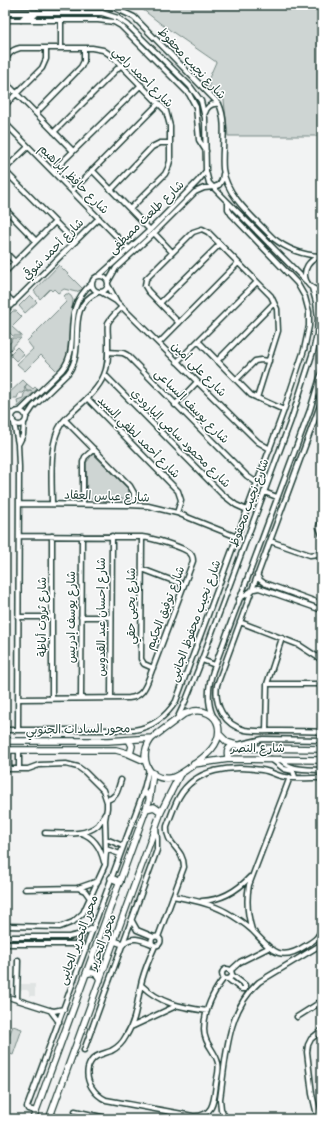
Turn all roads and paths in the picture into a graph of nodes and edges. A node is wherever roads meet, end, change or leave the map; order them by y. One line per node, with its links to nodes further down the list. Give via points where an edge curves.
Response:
1 (5, 5): 2 (street, شارع نجيب محفوظ)
2 (102, 6): 5 (street); 18 (street, شارع نجيب محفوظ, via 116,8 134,17)
3 (5, 13): 4 (street)
4 (36, 13): 5 (street); 7 (street)
5 (102, 13): 20 (street, شارع نجيب محفوظ, via 118,18 132,29 194,91)
6 (5, 20): 7 (street)
7 (21, 20): 8 (street)
8 (61, 20): 10 (street); 27 (street, via 106,20 121,26 189,94 196,107 199,140)
9 (46, 48): 10 (street, شارع أحمد رامي); 12 (street, شارع أحمد رامي, via 16,48 8,55); 16 (street, via 46,59 42,68)
10 (61, 48): 11 (street, شارع أحمد رامي)
11 (84, 48): 13 (street, شارع أحمد رامي, via 103,50); 21 (street, via 84,61 81,67)
12 (5, 64)
13 (121, 65): 15 (street, شارع أحمد رامي); 23 (street)
14 (5, 74): 16 (street, via 9,86)
15 (141, 85): 17 (street, شارع أحمد رامي); 26 (street)
16 (16, 94): 19 (street); 21 (street)
17 (159, 103): 24 (street, شارع أحمد رامي, via 170,121); 30 (street)
18 (219, 104): 20 (street, via 211,104); 28 (street, شارع نجيب محفوظ, via 223,118)
19 (5, 105)
20 (205, 113): 27 (street, شارع نجيب محفوظ)
21 (36, 114): 23 (street)
22 (5, 123): 25 (street, شارع حافظ إبراهيم)
23 (54, 132): 26 (street)
24 (170, 143): 34 (street, via 154,146); 38 (street, شارع أحمد رامي, via 170,161 165,174)
25 (28, 147): 29 (street); 31 (street, شارع حافظ إبراهيم)
26 (73, 151): 31 (street)
27 (206, 151): 32 (street, شارع نجيب محفوظ)
28 (223, 169): 33 (street, via 221,183); 49 (street, شارع نجيب محفوظ, via 233,194 273,238 295,252)
29 (5, 170): 40 (street)
30 (92, 170): 34 (street); 35 (street)
31 (52, 171): 35 (street, شارع حافظ إبراهيم)
32 (206, 171): 33 (street, شارع نجيب محفوظ, via 207,180); 41 (street, شارع طلعت مصطفى)
33 (212, 187): 36 (street, شارع نجيب محفوظ); 42 (street, شارع طلعت مصطفى, via 195,192)
34 (111, 190): 38 (street)
35 (72, 191): 39 (street, شارع حافظ إبراهيم)
36 (228, 203): 55 (street, شارع نجيب محفوظ); 73 (street, شارع نجيب محفوظ الجانبى, via 231,214 291,276 302,291 309,319)
37 (5, 209): 43 (street)
38 (130, 209): 41 (street)
39 (99, 218): 44 (street, شارع أحمد شوقي); 46 (street, شارع حافظ إبراهيم)
40 (55, 222): 43 (street); 44 (street)
41 (150, 230): 46 (street, شارع طلعت مصطفى)
42 (154, 233): 48 (street); 57 (street, شارع طلعت مصطفى, via 116,268)
43 (36, 241): 50 (street)
44 (75, 242): 63 (street, شارع أحمد شوقي)
45 (220, 244): 48 (street, via 208,232 199,229); 51 (street); 64 (street)
46 (128, 248): 53 (street, شارع طلعت مصطفى)
47 (5, 252): 50 (street)
48 (172, 252): 64 (street, via 146,279 146,288)
49 (321, 256): 55 (street, via 312,259 306,267)
50 (15, 262): 52 (street)
51 (238, 263): 54 (street); 70 (street)
52 (5, 272)
53 (99, 276): 56 (street); 57 (street, via 106,278)
54 (257, 282): 65 (street, via 271,296); 71 (street)
55 (307, 282): 58 (street, شارع نجيب محفوظ)
56 (92, 283): 60 (street, via 93,288); 87 (street, via 74,308 70,352 66,364)
57 (108, 283): 60 (street, via 105,290); 62 (street, شارع على أمين)
58 (312, 288): 59 (street); 68 (street, شارع نجيب محفوظ)
59 (322, 291)
60 (99, 292): 62 (street, شارع على أمين); 91 (street, via 88,298 79,310 76,356 68,373)
61 (5, 294): 63 (street)
62 (116, 301): 67 (street, شارع على أمين)
63 (14, 303): 69 (street, شارع أحمد شوقي)
64 (160, 303): 70 (street)
65 (274, 303): 76 (street); 77 (street, via 278,316 278,330)
66 (322, 304): 68 (street)
67 (122, 307): 72 (street, شارع على أمين); 74 (street, via 110,319 108,325)
68 (317, 310): 75 (street, شارع نجيب محفوظ, via 317,334)
69 (5, 311)
70 (178, 323): 72 (street)
71 (198, 341): 76 (street); 78 (street)
72 (159, 343): 78 (street, شارع على أمين)
73 (304, 350): 75 (street); 88 (street, شارع نجيب محفوظ الجانبى)
74 (108, 352): 80 (street); 86 (street, شارع يوسف السباعى, via 127,355)
75 (313, 352): 102 (street, شارع نجيب محفوظ)
76 (217, 361): 81 (street)
77 (269, 361): 81 (street, via 255,361); 84 (street)
78 (177, 362): 82 (street, شارع على أمين)
79 (322, 371): 96 (street, شارع نجيب محفوظ)
80 (105, 375): 83 (street); 108 (street, شارع محمود سامي البارودي, via 222,494)
81 (236, 380): 84 (street, via 248,393)
82 (197, 382): 86 (street); 99 (street, شارع على أمين, via 258,442)
83 (86, 398): 93 (street); 109 (street, شارع أحمد لطفي السيد, via 178,491 181,500)
84 (257, 398): 88 (street)
85 (322, 400): 100 (street)
86 (175, 404): 101 (street, شارع يوسف السباعى)
87 (21, 410): 89 (street); 91 (street)
88 (284, 410): 99 (street, شارع نجيب محفوظ الجانبى)
89 (14, 413): 90 (street); 94 (street)
90 (5, 414)
91 (27, 416): 95 (street)
92 (5, 420): 94 (street)
93 (65, 420): 98 (street); 105 (street, via 54,442)
94 (13, 422): 95 (street, via 20,425); 97 (street)
95 (24, 423): 97 (street, via 23,435)
96 (300, 436): 100 (street); 103 (street, شارع نجيب محفوظ)
97 (18, 444): 104 (street)
98 (94, 449): 106 (street, via 85,457 84,462); 107 (street, via 130,486 134,494)
99 (270, 449): 101 (street, شارع نجيب محفوظ الجانبى)
100 (304, 449): 118 (street)
101 (257, 483): 108 (street, شارع نجيب محفوظ الجانبى)
102 (264, 492): 103 (street); 125 (street, شارع نجيب محفوظ)
103 (277, 497): 126 (street, شارع نجيب محفوظ)
104 (19, 504): 105 (street, شارع عباس العقاد); 112 (street)
105 (52, 504): 106 (street, شارع عباس العقاد)
106 (83, 504): 107 (street, شارع عباس العقاد)
107 (133, 505): 109 (street, شارع عباس العقاد)
108 (247, 510): 117 (street, شارع نجيب محفوظ الجانبى)
109 (177, 513): 117 (street, شارع عباس العقاد)
110 (322, 516): 111 (street, via 319,527)
111 (322, 535)
112 (19, 536): 113 (street, شارع توفيق الحكيم); 129 (street)
113 (52, 536): 114 (street, شارع توفيق الحكيم); 130 (street, شارع ثروت أباظة)
114 (82, 536): 115 (street, شارع توفيق الحكيم); 131 (street, شارع يوسف إدريس)
115 (112, 536): 116 (street, شارع توفيق الحكيم); 132 (street, شارع إحسان عبد القدوس)
116 (142, 537): 120 (street, شارع يحيى حقي); 122 (street, شارع توفيق الحكيم, via 191,554 193,561)
117 (237, 537): 123 (street, شارع نجيب محفوظ الجانبى)
118 (270, 541): 119 (street, via 310,555 318,554); 121 (street)
119 (322, 549)
120 (142, 569): 122 (street); 138 (street, شارع يحيى حقي, via 141,659 144,664)
121 (258, 575): 124 (street); 127 (street, via 264,583)
122 (184, 585): 138 (street, شارع توفيق الحكيم)
123 (217, 591): 125 (street); 148 (street, شارع نجيب محفوظ الجانبى, via 176,701 158,721 141,729 128,731)
124 (252, 591): 126 (street); 128 (street, via 262,588); 133 (street)
125 (226, 594): 135 (street, شارع نجيب محفوظ)
126 (239, 600): 137 (street, شارع نجيب محفوظ)
127 (322, 604)
128 (322, 610)
129 (18, 617): 130 (street); 143 (street)
130 (52, 617): 144 (street, شارع ثروت أباظة)
131 (81, 617): 132 (street); 141 (street, شارع يوسف إدريس)
132 (111, 617): 142 (street, شارع إحسان عبد القدوس)
133 (240, 622): 134 (street); 149 (street, via 217,685 216,698 228,722 246,730)
134 (282, 638): 136 (street, via 303,647); 139 (street)
135 (202, 660): 137 (street); 146 (street, شارع نجيب محفوظ)
136 (322, 660)
137 (215, 665): 145 (street, شارع نجيب محفوظ, via 210,680 209,696)
138 (153, 668): 142 (street, شارع توفيق الحكيم, via 141,694 133,698)
139 (267, 684): 140 (street); 149 (street)
140 (322, 684)
141 (81, 698): 142 (street, شارع توفيق الحكيم); 144 (street, شارع توفيق الحكيم)
142 (111, 698)
143 (18, 699): 144 (street, شارع توفيق الحكيم); 148 (street)
144 (52, 699)
145 (213, 717): 146 (main road, via 204,712 194,711); 151 (main road, via 217,723)
146 (176, 720): 152 (main road)
147 (5, 730): 148 (street)
148 (18, 730)
149 (266, 731): 150 (street)
150 (322, 732)
151 (218, 734): 156 (main road, شارع النصر); 166 (main road, via 211,751)
152 (152, 738): 153 (main road, محور السادات الجنوبي); 165 (main road, via 145,748)
153 (129, 740): 155 (main road, محور السادات الجنوبي); 160 (main road, via 132,748)
154 (322, 740): 156 (street, via 263,739)
155 (5, 741)
156 (234, 745): 157 (main road, شارع النصر, via 252,749); 161 (main road, via 227,752)
157 (322, 749)
158 (7, 750): 159 (main road, محور السادات الجنوبي); 167 (street)
159 (20, 750): 160 (main road, محور السادات الجنوبي, via 116,750); 168 (street)
160 (130, 754): 165 (main road, محور السادات الجنوبي)
161 (228, 759): 162 (main road, شارع النصر); 166 (main road, شارع النصر)
162 (270, 759): 163 (main road, شارع النصر); 174 (street, via 284,769 293,771)
163 (281, 759): 164 (main road, شارع النصر); 169 (street, via 289,767)
164 (322, 760)
165 (145, 761): 171 (main road)
166 (194, 764): 172 (main road)
167 (7, 769): 168 (street)
168 (19, 769): 180 (street, via 42,765 72,765 85,772 103,790)
169 (311, 769): 170 (street); 175 (street, via 303,772)
170 (322, 770)
171 (151, 771): 172 (main road, via 165,778); 178 (street, محور التحرير الجانبى); 179 (main road, محور التحرير)
172 (180, 774): 182 (main road, محور التحرير)
173 (290, 778): 174 (street); 197 (street); 203 (street, via 261,770 222,769 198,778 185,790 179,797 166,830 169,840 180,852 184,862)
174 (295, 778): 175 (street)
175 (303, 778): 176 (street)
176 (322, 778)
177 (121, 780): 180 (street, via 114,798)
178 (143, 793): 179 (main road); 193 (street, محور التحرير الجانبى)
179 (150, 796): 181 (main road, محور التحرير)
180 (107, 800): 183 (street)
181 (146, 809): 182 (main road, via 154,807); 200 (main road, محور التحرير)
182 (161, 812): 186 (main road, محور التحرير)
183 (106, 814): 184 (street); 185 (street)
184 (97, 825): 185 (street); 187 (street)
185 (105, 827): 191 (street)
186 (156, 827): 206 (street, via 157,850); 214 (main road, محور التحرير)
187 (93, 828): 189 (street); 190 (street)
188 (45, 833): 189 (street)
189 (78, 833): 190 (street)
190 (90, 838): 192 (street)
191 (106, 839): 193 (street); 194 (street)
192 (98, 846): 194 (street); 196 (street)
193 (123, 846): 195 (street, محور التحرير الجانبى)
194 (106, 847): 195 (street); 196 (street)
195 (120, 854): 198 (street, محور التحرير الجانبى)
196 (105, 865): 199 (street)
197 (252, 876): 205 (street, via 223,897); 210 (street, via 246,903)
198 (111, 878): 200 (main road); 208 (street, محور التحرير الجانبى)
199 (98, 881): 201 (street); 204 (street)
200 (120, 882): 222 (main road, محور التحرير)
201 (78, 888): 202 (street); 204 (street, via 85,891)
202 (25, 889)
203 (173, 896): 205 (street); 213 (street)
204 (90, 898): 207 (street, via 83,913 66,925)
205 (196, 901): 210 (street, via 226,912)
206 (132, 921): 213 (street, via 137,930); 216 (street)
207 (5, 926)
208 (94, 926): 211 (street); 221 (street, محور التحرير الجانبى)
209 (322, 926): 220 (street, via 318,937 294,953 280,954)
210 (252, 930): 220 (street)
211 (82, 934): 212 (street); 218 (street)
212 (5, 937)
213 (156, 937): 219 (street, via 152,939); 219 (street, via 161,943 158,946)
214 (114, 941): 216 (main road); 224 (main road, محور التحرير)
215 (5, 944): 218 (street)
216 (123, 944): 219 (street, via 134,938); 241 (street)
217 (322, 944): 247 (street, via 259,982 240,1005 228,1042 220,1099)
218 (79, 945): 221 (street)
219 (154, 945): 229 (street)
220 (268, 948): 225 (street, via 240,962)
221 (86, 949): 234 (street, محور التحرير الجانبى)
222 (92, 958): 224 (main road, via 96,966); 226 (main road, محور التحرير)
223 (18, 960): 231 (street)
224 (105, 966): 228 (main road, محور التحرير)
225 (231, 973): 227 (street); 227 (street, via 228,970 224,971 222,974); 227 (street, via 245,985 245,989)
226 (86, 974): 228 (main road, via 95,973); 242 (main road, محور التحرير)
227 (226, 979): 236 (street, via 214,994)
228 (100, 980): 245 (main road, محور التحرير)
229 (141, 985): 233 (street, via 157,998); 239 (street)
230 (5, 996): 231 (street)
231 (17, 1000): 235 (street)
232 (322, 1000): 237 (street)
233 (176, 1006): 236 (street); 239 (street)
234 (64, 1009): 235 (street); 238 (street, محور التحرير الجانبى)
235 (50, 1010): 238 (street)
236 (207, 1011): 239 (street, via 205,1035 219,1066 213,1104 207,1113 198,1116 112,1102 94,1091 88,1076 90,1064 98,1055 119,1045)
237 (297, 1017)
238 (59, 1022): 242 (street, محور التحرير الجانبى, via 28,1107)
239 (131, 1027)
240 (322, 1030): 248 (street, via 312,1039 307,1052)
241 (84, 1050)
242 (36, 1111): 244 (main road, محور التحرير)
243 (75, 1111): 246 (street)
244 (33, 1119)
245 (49, 1119)
246 (110, 1119)
247 (226, 1119)
248 (318, 1119)

